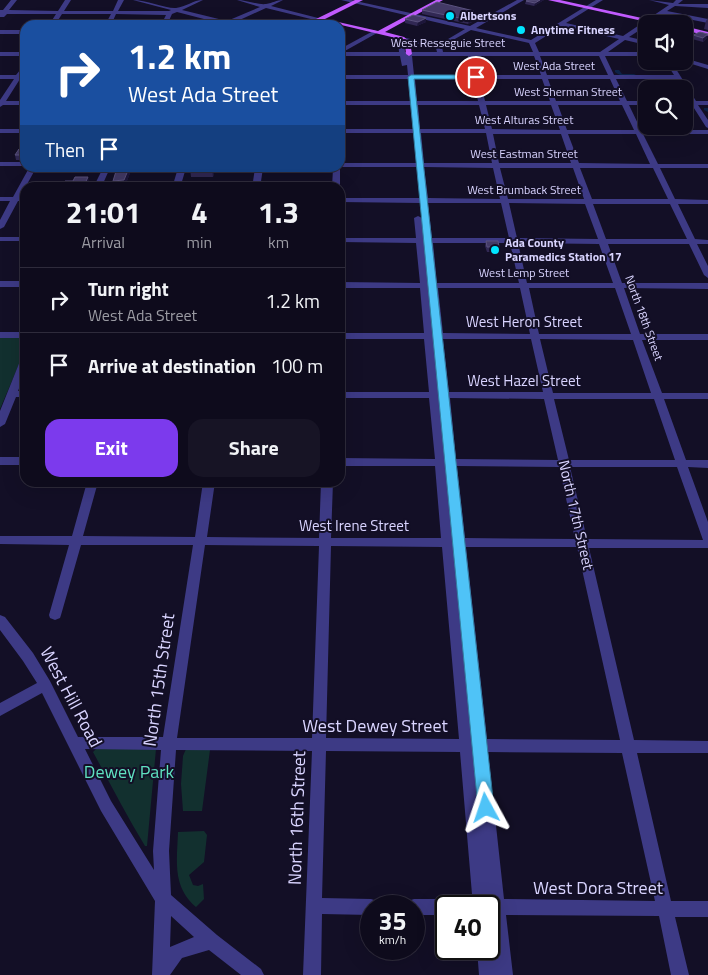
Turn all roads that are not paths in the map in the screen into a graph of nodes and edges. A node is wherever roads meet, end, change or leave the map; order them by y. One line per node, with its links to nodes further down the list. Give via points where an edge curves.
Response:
1 (14, 0): 20 (street)
2 (68, 0): 21 (street)
3 (121, 0): 22 (street)
4 (136, 0): 19 (street)
5 (200, 0): 19 (street)
6 (240, 0): 16 (street)
7 (280, 0): 16 (street)
8 (344, 0): 14 (street)
9 (440, 0): 24 (main road)
10 (521, 0): 42 (street)
11 (550, 0): 18 (main road)
12 (600, 0): 18 (street)
13 (652, 0): 15 (street)
14 (358, 1): 24 (street); 32 (main road)
15 (677, 2): 17 (street); 23 (street)
16 (265, 6): 32 (street); 37 (street)
17 (708, 6)
18 (588, 8): 29 (main road); 40 (street)
19 (173, 11): 22 (street); 35 (street); 36 (street)
20 (2, 12): 21 (street); 31 (street)
21 (60, 12): 22 (street); 33 (street)
22 (115, 12): 34 (street)
23 (662, 12): 25 (street); 26 (street)
24 (411, 15): 42 (street); 47 (main road)
25 (658, 15)
26 (678, 15)
27 (693, 15): 28 (street)
28 (708, 15)
29 (638, 18)
30 (693, 18): 39 (street)
31 (0, 19)
32 (319, 19): 38 (main road)
33 (55, 20)
34 (111, 20)
35 (167, 20)
36 (214, 20)
37 (234, 20)
38 (324, 20)
39 (708, 21)
40 (561, 24): 49 (street); 51 (street)
41 (345, 25): 47 (main road)
42 (470, 28): 51 (street); 52 (street)
43 (638, 28): 49 (street)
44 (693, 30): 48 (main road)
45 (0, 32): 46 (street)
46 (20, 32)
47 (387, 34): 52 (street); 53 (street, via 359,41); 57 (street, via 401,40)
48 (708, 34)
49 (624, 38): 50 (street); 61 (street)
50 (638, 41)
51 (532, 42): 60 (street, North 18th Street)
52 (439, 47): 58 (street)
53 (345, 49)
54 (345, 52): 57 (street, West Resseguie Street)
55 (0, 54): 56 (street)
56 (20, 54)
57 (406, 54): 58 (street, West Resseguie Street); 69 (street)
58 (441, 54): 59 (street, West Resseguie Street)
59 (471, 54): 60 (street, West Resseguie Street); 70 (street, North 17th Street)
60 (536, 54): 61 (street, West Resseguie Street); 71 (street, North 18th Street)
61 (601, 54): 62 (street, West Resseguie Street); 72 (street)
62 (638, 54)
63 (693, 63): 64 (street)
64 (708, 67)
65 (674, 70): 73 (street)
66 (0, 77): 67 (street)
67 (20, 77)
68 (345, 77): 69 (street, West Ada Street)
69 (408, 77): 70 (street, West Ada Street); 77 (street)
70 (476, 77): 71 (street, West Ada Street); 78 (street, North 17th Street)
71 (544, 77): 72 (street, West Ada Street); 79 (street, North 18th Street)
72 (612, 77): 73 (street, West Ada Street); 80 (street)
73 (678, 77): 82 (street)
74 (20, 80): 84 (street)
75 (20, 103): 84 (street)
76 (345, 103): 77 (street, West Sherman Street)
77 (410, 103): 78 (street, West Sherman Street); 90 (street)
78 (482, 103): 79 (street, West Sherman Street); 91 (street, North 17th Street)
79 (553, 103): 80 (street, West Sherman Street); 92 (street, North 18th Street)
80 (625, 103): 81 (street, West Sherman Street); 86 (street)
81 (638, 103)
82 (694, 103): 83 (street); 85 (street)
83 (708, 103)
84 (1, 104)
85 (708, 126)
86 (638, 130)
87 (0, 131): 88 (street)
88 (20, 131)
89 (345, 131): 90 (street, West Alturas Street)
90 (413, 131): 91 (street, West Alturas Street); 100 (street)
91 (488, 131): 92 (street, West Alturas Street); 101 (street, North 17th Street)
92 (564, 132): 93 (street, West Alturas Street); 102 (street, North 18th Street)
93 (638, 132)
94 (693, 132): 95 (street, West Alturas Street)
95 (708, 132)
96 (640, 135): 103 (street)
97 (0, 164): 98 (street)
98 (20, 164)
99 (345, 165): 100 (street, West Eastman Street)
100 (417, 165): 101 (street, West Eastman Street); 110 (street)
101 (496, 166): 102 (street, West Eastman Street); 111 (street, North 17th Street)
102 (576, 166): 103 (street, West Eastman Street); 112 (street, North 18th Street)
103 (655, 166): 104 (street, West Eastman Street); 113 (street)
104 (708, 166)
105 (20, 191): 107 (street)
106 (0, 199): 107 (street)
107 (15, 200): 108 (street); 115 (street)
108 (20, 200)
109 (345, 200): 110 (street, West Brumback Street)
110 (420, 201): 111 (street, West Brumback Street); 119 (street)
111 (504, 201): 112 (street, West Brumback Street); 120 (street, North 17th Street)
112 (588, 201): 113 (street, West Brumback Street); 121 (street, North 18th Street)
113 (673, 202): 114 (street, West Brumback Street); 122 (street)
114 (708, 202)
115 (0, 227)
116 (0, 239): 117 (street)
117 (20, 239)
118 (345, 240): 119 (street)
119 (424, 241): 120 (street); 128 (street)
120 (514, 241): 121 (street); 129 (street, North 17th Street)
121 (603, 241): 122 (street); 130 (street, North 18th Street)
122 (692, 242): 123 (street); 124 (street)
123 (708, 242)
124 (708, 274)
125 (0, 284): 126 (street)
126 (20, 284)
127 (345, 285): 128 (street, West Lemp Street)
128 (428, 285): 129 (street, West Lemp Street); 135 (street)
129 (524, 286): 130 (street, West Lemp Street); 136 (street, North 17th Street)
130 (618, 286): 131 (street, West Lemp Street); 137 (street, North 18th Street)
131 (708, 286)
132 (0, 335): 133 (street)
133 (20, 335)
134 (345, 336): 135 (street, West Heron Street)
135 (433, 336): 136 (street, West Heron Street); 143 (street)
136 (535, 337): 137 (street, West Heron Street); 144 (street, North 17th Street)
137 (638, 337): 138 (street, West Heron Street); 145 (street, North 18th Street)
138 (708, 338)
139 (20, 374): 140 (street)
140 (12, 394): 141 (street); 147 (street)
141 (20, 394)
142 (345, 395): 143 (street, West Hazel Street)
143 (439, 395): 144 (street, West Hazel Street); 151 (street)
144 (549, 396): 145 (street, West Hazel Street); 152 (street, North 17th Street)
145 (659, 396): 146 (street, West Hazel Street); 153 (street, North 18th Street)
146 (708, 396)
147 (0, 424)
148 (0, 461): 149 (street)
149 (20, 461)
150 (345, 462): 151 (street)
151 (445, 463): 152 (street); 163 (street)
152 (564, 463): 153 (street); 164 (street, North 17th Street)
153 (682, 464): 154 (street); 158 (street, North 18th Street)
154 (708, 464)
155 (92, 487): 160 (street)
156 (208, 487): 161 (street, North 15th Street)
157 (327, 487): 162 (street, North 16th Street)
158 (708, 538)
159 (0, 540): 160 (street, West Irene Street)
160 (76, 540): 161 (street, West Irene Street); 166 (street)
161 (199, 541): 162 (street, West Irene Street); 171 (street, North 15th Street)
162 (325, 542): 163 (street, West Irene Street); 172 (street, North 16th Street)
163 (453, 542): 164 (street, West Irene Street); 173 (street)
164 (582, 543): 165 (street, West Irene Street); 174 (street, North 17th Street)
165 (708, 544)
166 (55, 615)
167 (0, 620): 168 (street, West Hill Road)
168 (45, 685): 169 (street); 170 (street, West Hill Road)
169 (0, 710)
170 (73, 743): 171 (street, West Dewey Street); 177 (street, West Hill Road, via 106,806)
171 (169, 744): 172 (street, West Dewey Street); 177 (street, North 15th Street, via 161,851)
172 (319, 744): 173 (street, West Dewey Street); 178 (street, North 16th Street)
173 (473, 746): 174 (street, West Dewey Street); 176 (street)
174 (629, 746): 175 (street, West Dewey Street); 181 (street, North 17th Street)
175 (708, 747)
176 (488, 895)
177 (163, 899): 183 (street, West Hill Road); 186 (street, North 15th Street)
178 (314, 906): 179 (street); 188 (street, North 16th Street)
179 (360, 907)
180 (500, 907): 181 (street, West Dora Street)
181 (665, 908): 182 (street, West Dora Street); 191 (street, North 17th Street)
182 (708, 908)
183 (211, 941): 186 (street, via 182,948 172,954); 187 (street, West Hill Road)
184 (500, 957): 190 (street)
185 (486, 960): 189 (street)
186 (161, 975)
187 (255, 975)
188 (312, 975)
189 (488, 975)
190 (504, 975)
191 (680, 975)

